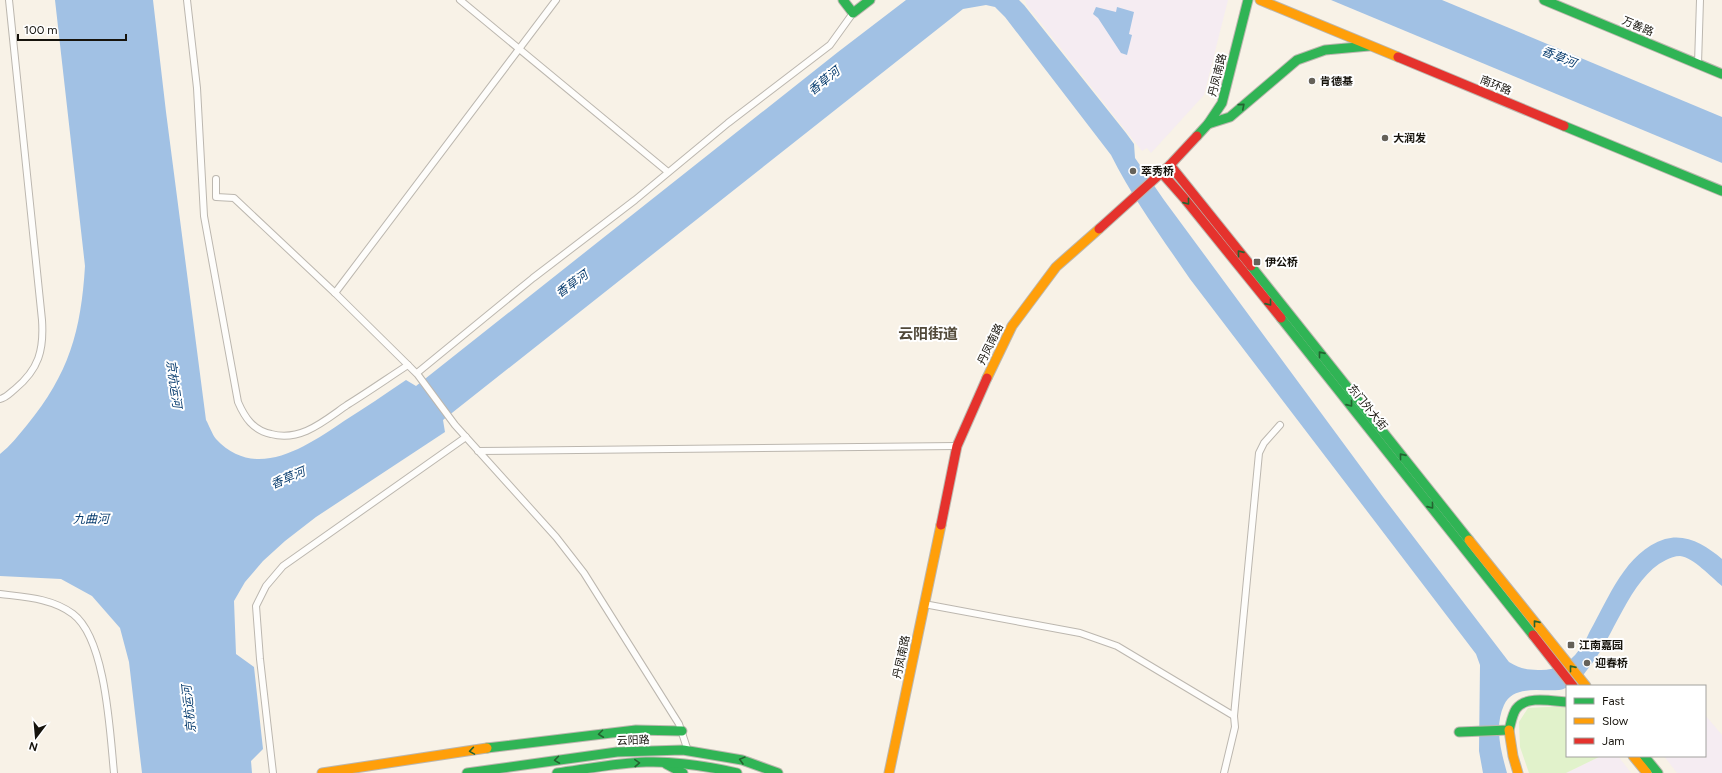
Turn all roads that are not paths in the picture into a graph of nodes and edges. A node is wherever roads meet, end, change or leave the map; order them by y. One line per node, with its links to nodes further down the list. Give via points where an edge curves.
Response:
1 (9, 0): 25 (street, via 42,337 41,354 26,381 5,398)
2 (187, 0): 23 (street, via 197,88 204,216 238,402 245,418 256,429 266,433 281,437 295,436 317,425)
3 (460, 0): 13 (street)
4 (556, 0): 13 (street)
5 (844, 0): 11 (street)
6 (870, 0): 11 (street)
7 (1248, 0): 16 (street, 丹凤南路, via 1222,103)
8 (1260, 0): 12 (street, 南环路)
9 (1544, 0): 14 (street, 万善路)
10 (1700, 0): 14 (street)
11 (853, 13): 18 (street, via 830,45)
12 (1371, 46): 16 (street, one-way to 12, via 1230,117 1297,60 1325,50); 21 (street, 南环路)
13 (519, 49): 18 (street); 22 (street)
14 (1698, 64): 15 (street, 万善路)
15 (1722, 74)
16 (1208, 124): 17 (street, 丹凤南路)
17 (1170, 165): 19 (street, 丹凤南路); 32 (street, 东门外大街, one-way to 17)
18 (668, 172): 24 (street, via 533,278)
19 (1161, 172): 28 (street, 丹凤南路, via 1056,267 1012,326); 32 (street, 东门外大街, one-way to 32)
20 (216, 179): 22 (street, via 216,197 234,198)
21 (1722, 191)
22 (335, 293): 23 (street)
23 (408, 365): 24 (street)
24 (418, 374): 27 (street)
25 (0, 399)
26 (1280, 425): 36 (street, via 1259,453)
27 (466, 437): 29 (street); 45 (street, via 283,566 266,586 256,606)
28 (957, 446): 29 (street); 31 (street, 丹凤南路)
29 (478, 451): 37 (street, via 556,537 584,573)
30 (0, 594): 44 (street, via 37,598 58,606 73,614 90,634 104,683)
31 (924, 604): 36 (street, via 1080,633 1118,646); 52 (street, 丹凤南路)
32 (1557, 657): 33 (street, one-way to 32); 34 (street)
33 (1584, 684)
34 (1572, 685)
35 (1566, 702): 38 (street, via 1524,703 1517,708)
36 (1234, 716): 53 (street, via 1235,727)
37 (682, 731): 40 (street); 46 (street, one-way to 46, via 614,732)
38 (1508, 731): 39 (street); 54 (street)
39 (1459, 732)
40 (688, 751): 47 (street, 云阳路, one-way to 47, via 617,752); 51 (street, 云阳路, one-way to 40, via 742,760)
41 (1634, 757): 55 (street)
42 (1645, 757): 56 (street)
43 (665, 763): 48 (street, 云阳路, one-way to 43, via 634,763); 49 (street); 50 (street, 云阳路)
44 (114, 773)
45 (273, 773)
46 (322, 773)
47 (467, 773)
48 (557, 773)
49 (683, 773)
50 (737, 773)
51 (778, 773)
52 (889, 773)
53 (1224, 773)
54 (1518, 773)
55 (1647, 773)
56 (1658, 773)

